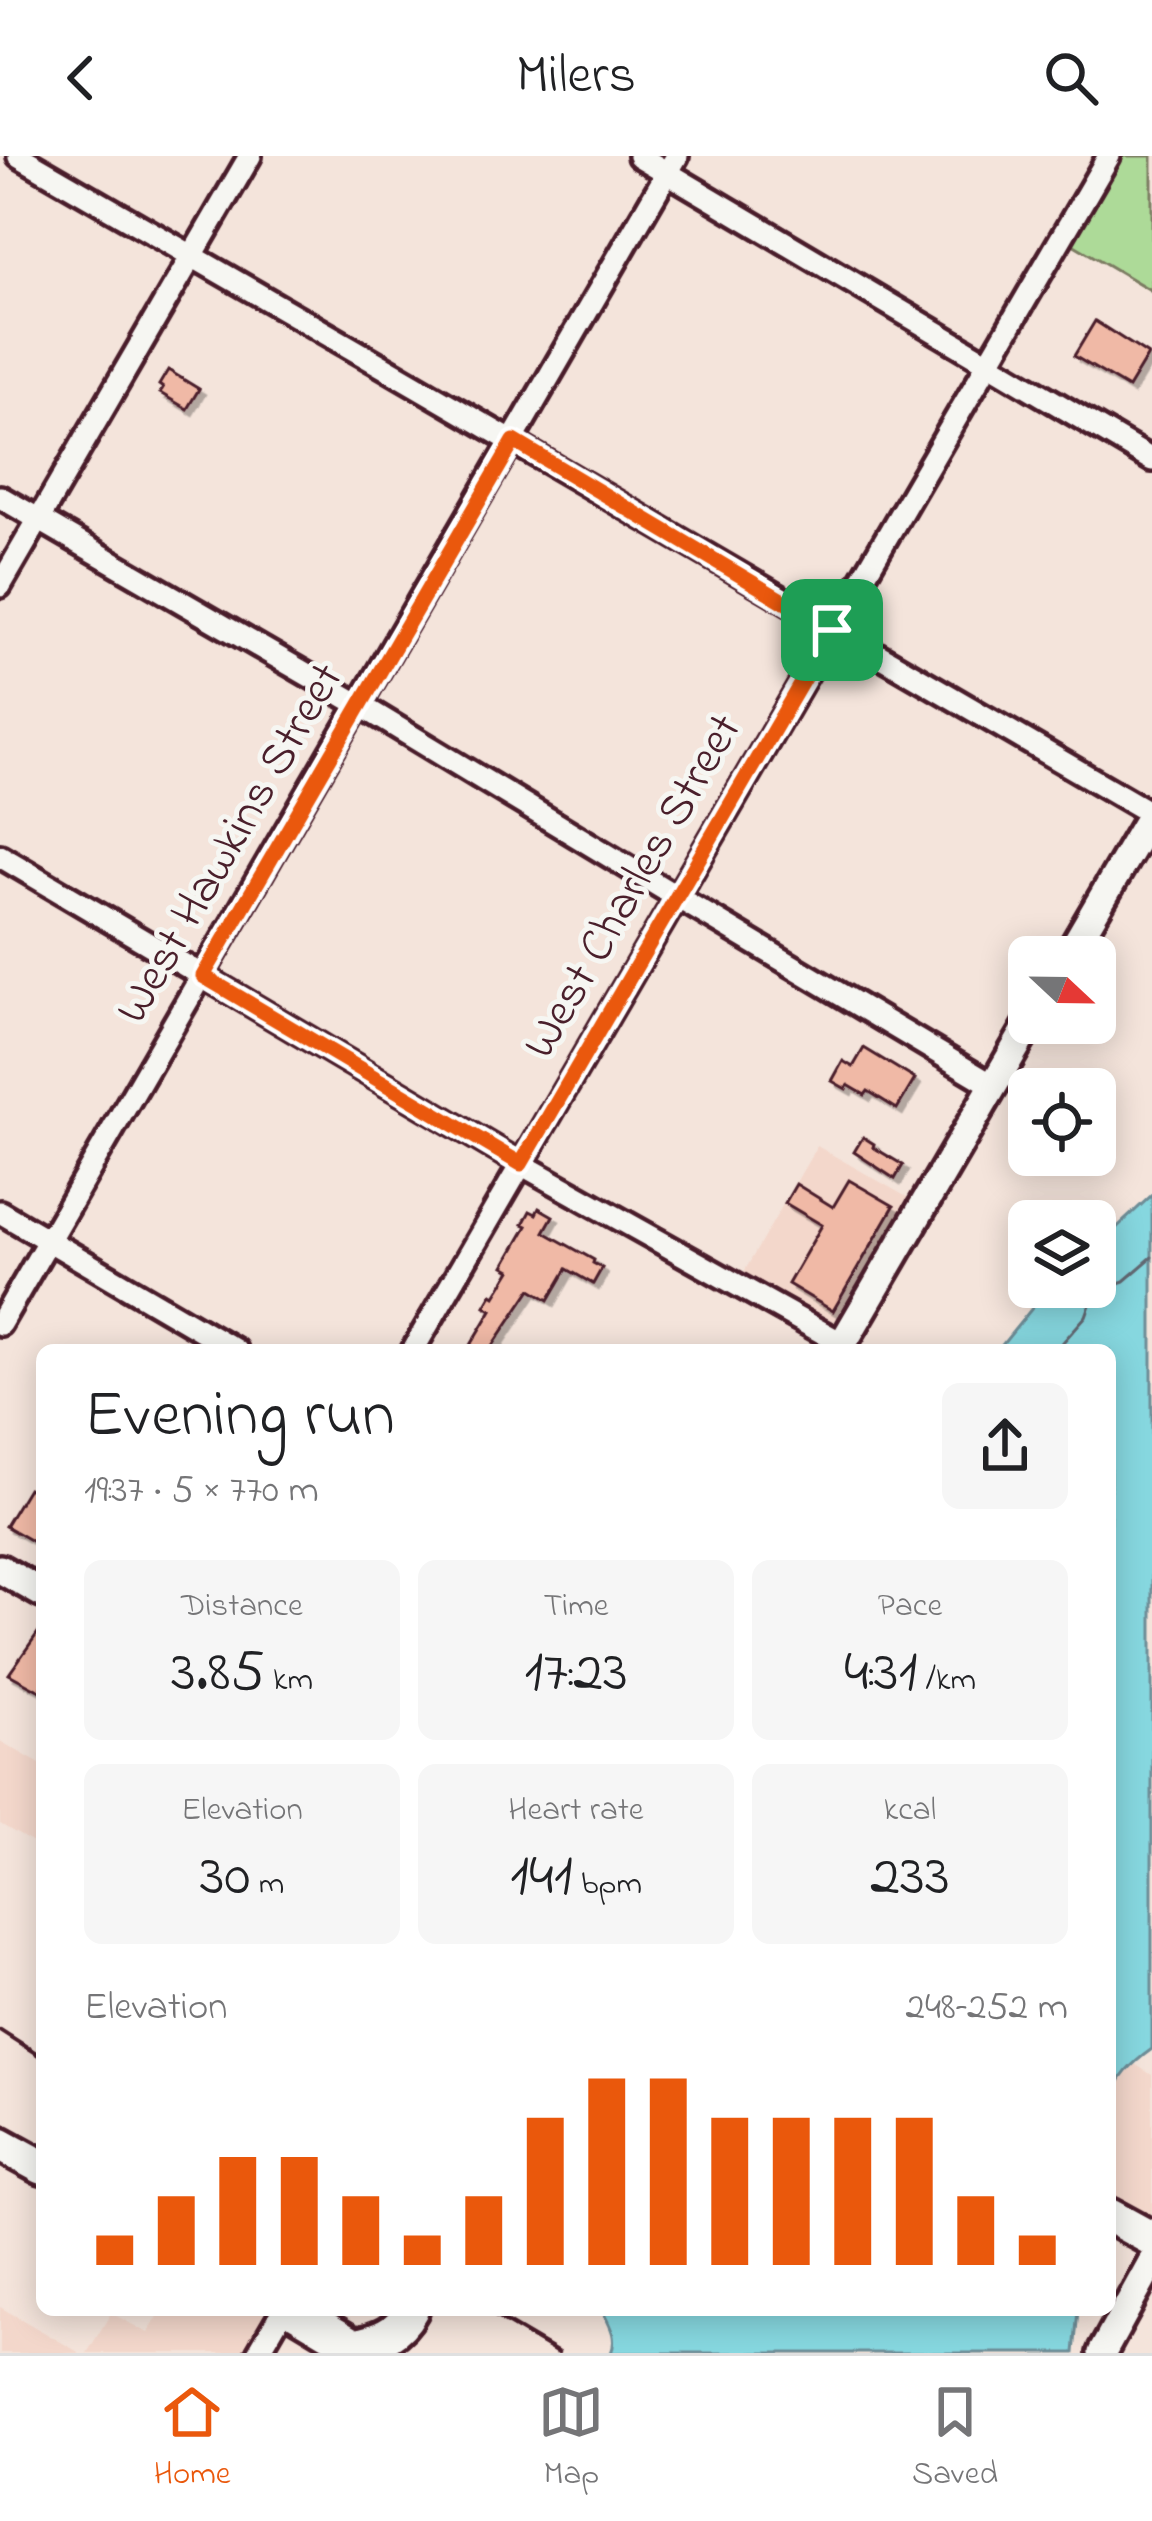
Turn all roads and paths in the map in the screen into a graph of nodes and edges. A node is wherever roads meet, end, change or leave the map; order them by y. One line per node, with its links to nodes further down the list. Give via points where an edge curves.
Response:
1 (19, 156): 6 (street)
2 (250, 156): 6 (street)
3 (638, 156): 5 (street)
4 (1109, 156): 7 (street, West Charles Street)
5 (672, 164): 7 (street); 8 (street, West Hawkins Street)
6 (194, 256): 8 (street); 11 (street)
7 (989, 363): 9 (street); 13 (street, West Charles Street)
8 (514, 441): 13 (street); 14 (street, West Hawkins Street)
9 (1152, 460)
10 (0, 497): 11 (street)
11 (38, 518): 12 (street); 14 (street)
12 (0, 586)
13 (832, 630): 15 (street); 17 (street, West Charles Street)
14 (360, 705): 17 (street); 19 (street, West Hawkins Street)
15 (1152, 813): 18 (main road)
16 (0, 856): 19 (street)
17 (677, 898): 21 (street); 22 (street, West Charles Street)
18 (1081, 936)
19 (203, 976): 22 (street); 24 (street, West Hawkins Street)
20 (1018, 1044): 21 (main road)
21 (994, 1085): 29 (main road)
22 (521, 1164): 27 (street, West Charles Street); 28 (street)
23 (0, 1212): 24 (street)
24 (49, 1240): 25 (street, West Hawkins Street); 26 (street)
25 (0, 1324)
26 (225, 1344)
27 (416, 1344)
28 (836, 1344)
29 (843, 1344)
30 (0, 1569): 31 (main road)
31 (36, 1590)
32 (0, 2144): 33 (main road)
33 (36, 2165)
34 (1116, 2219): 35 (main road)
35 (1152, 2239)
36 (1152, 2262): 42 (main road)
37 (280, 2316): 41 (street)
38 (304, 2316): 40 (main road, via 354,2346)
39 (408, 2316): 40 (main road)
40 (391, 2347)
41 (258, 2353)
42 (1102, 2353)

